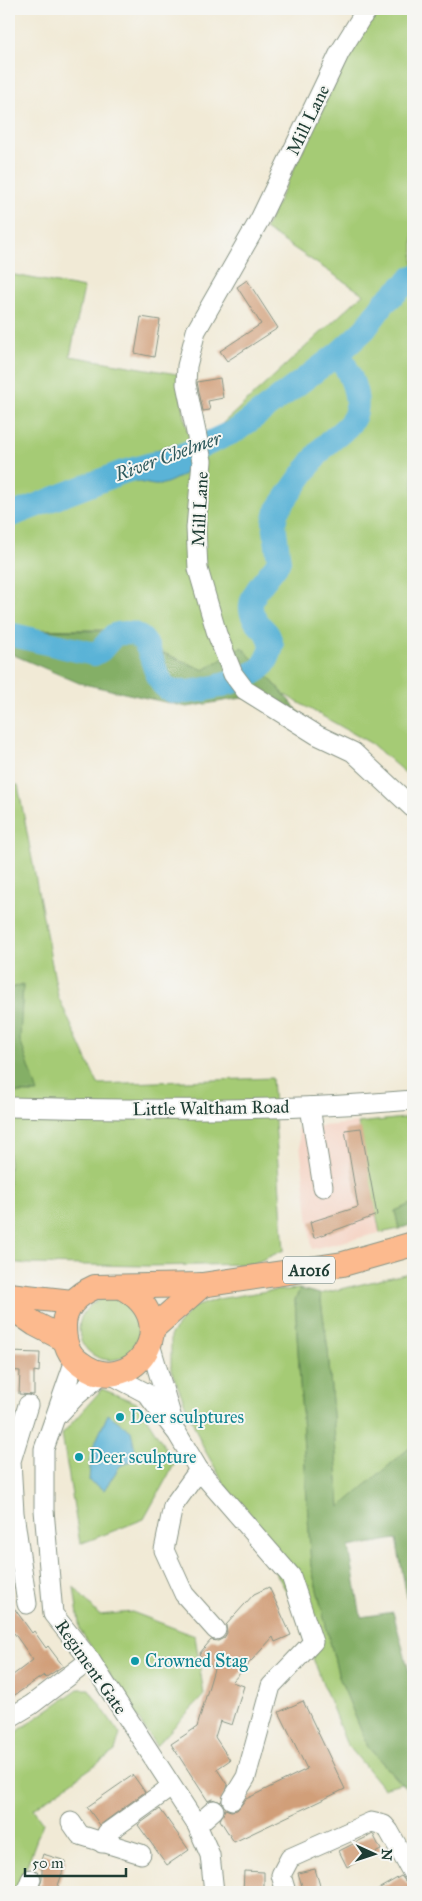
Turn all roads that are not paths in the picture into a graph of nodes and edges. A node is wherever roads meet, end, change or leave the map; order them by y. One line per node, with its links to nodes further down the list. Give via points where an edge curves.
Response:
1 (369, 9): 2 (street, Mill Lane, via 340,52 260,220 196,331 186,384 202,461 196,521 198,568 217,634 233,674 245,690 353,752)
2 (413, 808)
3 (413, 1100): 5 (street, Little Waltham Road)
4 (9, 1107): 5 (street, Little Waltham Road, via 184,1110)
5 (310, 1107): 6 (street)
6 (323, 1188)
7 (413, 1244): 8 (main road, A1016, via 343,1264)
8 (202, 1285): 9 (main road, A1016); 13 (main road)
9 (123, 1288): 11 (main road, A1016, via 95,1286); 13 (main road, via 144,1304 150,1316)
10 (9, 1295): 11 (main road)
11 (72, 1302): 14 (main road, via 64,1320)
12 (9, 1306): 14 (main road)
13 (151, 1336): 15 (main road, via 141,1359 127,1370); 18 (street)
14 (69, 1350): 15 (main road, via 87,1369); 17 (street, Regiment Gate)
15 (106, 1374): 17 (street, Regiment Gate, via 76,1396); 18 (street, via 146,1393)
16 (28, 1405): 21 (street, via 11,1461)
17 (54, 1420): 20 (street, Regiment Gate, via 44,1449)
18 (177, 1434): 19 (street)
19 (199, 1470): 23 (street, via 173,1506 164,1550 184,1594); 27 (street, via 291,1576 313,1642 271,1686 246,1777)
20 (44, 1510): 21 (street); 24 (street, Regiment Gate, via 54,1614)
21 (14, 1513): 22 (street)
22 (27, 1604)
23 (216, 1630)
24 (90, 1660): 25 (street); 26 (street, Regiment Gate)
25 (9, 1718)
26 (170, 1787): 30 (street, Regiment Gate); 31 (street, via 107,1833)
27 (232, 1800)
28 (214, 1810): 30 (street)
29 (71, 1822): 31 (street, via 80,1835)
30 (197, 1825): 34 (street, Regiment Gate, via 210,1855)
31 (102, 1842): 32 (street)
32 (141, 1854)
33 (413, 1874): 35 (street, via 389,1831 378,1823 362,1824 290,1858 281,1875)
34 (214, 1892)
35 (286, 1892)

